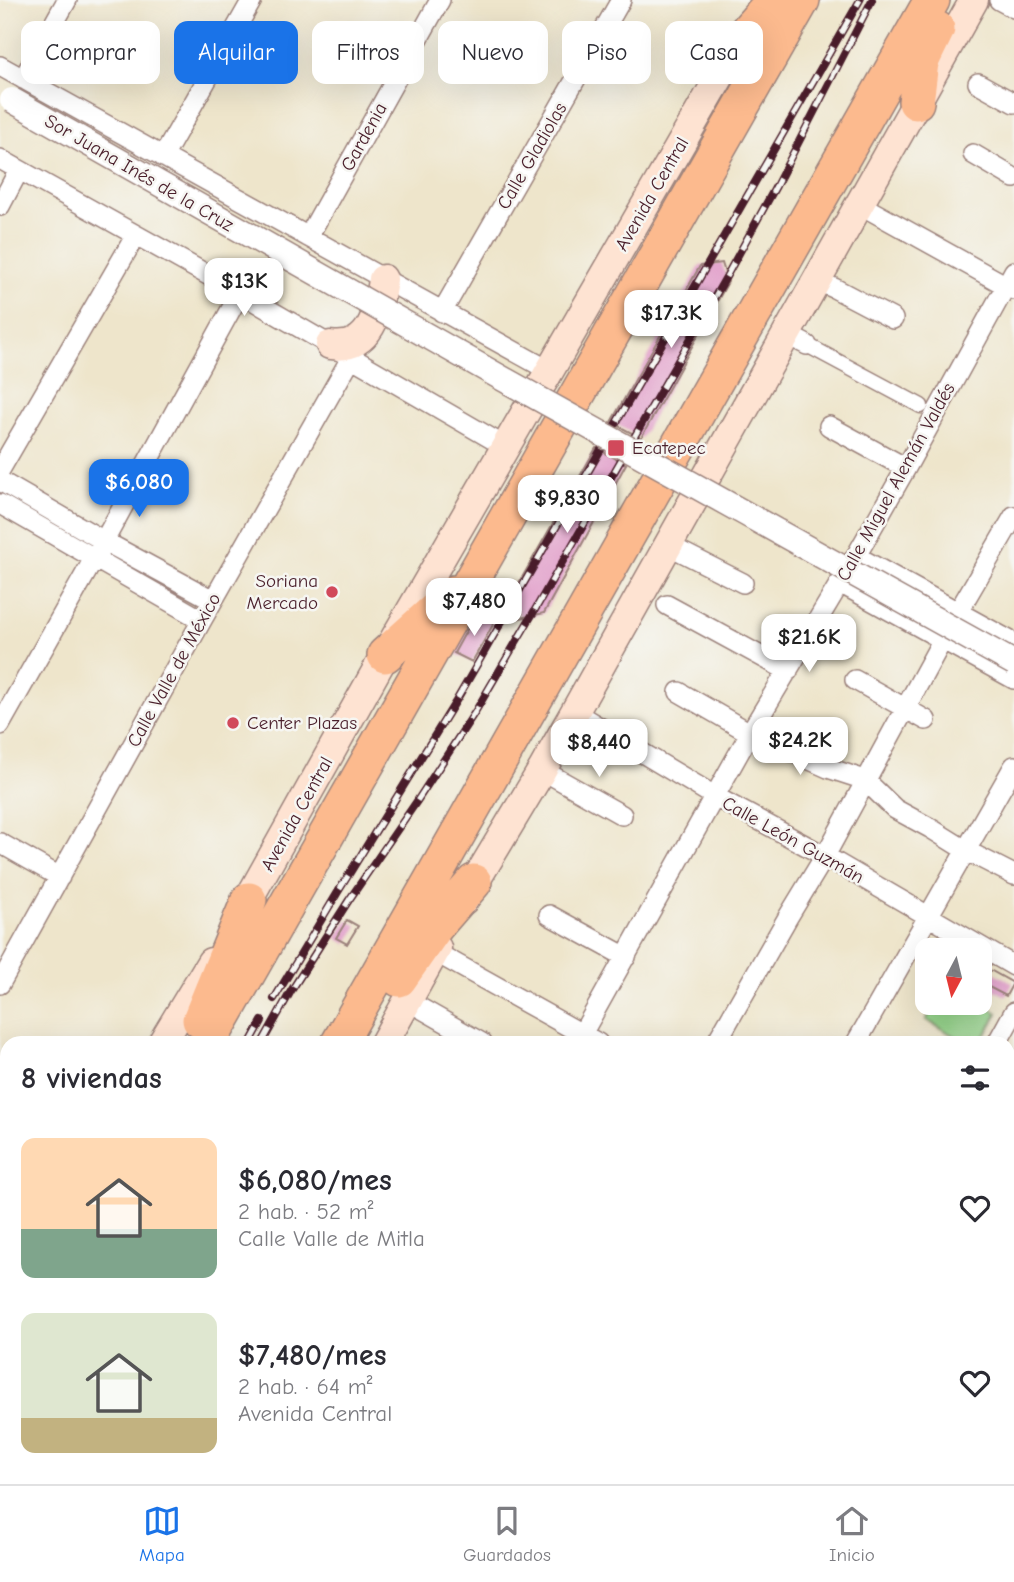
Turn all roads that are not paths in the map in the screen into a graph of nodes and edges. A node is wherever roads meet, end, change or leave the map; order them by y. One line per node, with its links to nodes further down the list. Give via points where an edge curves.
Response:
1 (67, 0): 18 (street)
2 (252, 0): 22 (street)
3 (440, 0): 29 (street, Gardenia)
4 (621, 0): 34 (street, Calle Gladiolas)
5 (763, 0): 13 (main road, Avenida Central)
6 (774, 0): 14 (highway)
7 (802, 0): 51 (highway, Avenida Central)
8 (932, 0): 94 (highway)
9 (951, 0): 19 (highway, via 921,61)
10 (974, 0): 19 (main road)
11 (999, 0): 12 (street)
12 (1014, 8)
13 (751, 21)
14 (756, 21)
15 (0, 66): 18 (street)
16 (978, 83): 20 (street)
17 (715, 84): 38 (main road, Avenida Central)
18 (12, 91): 22 (street); 61 (street, Sor Juana Inés de la Cruz, bridge, via 498,376)
19 (916, 102): 26 (main road)
20 (1014, 103)
21 (973, 154): 25 (street)
22 (163, 157): 29 (street)
23 (0, 159): 24 (street)
24 (19, 170): 27 (street); 28 (street)
25 (1014, 178)
26 (859, 204): 31 (main road); 32 (street)
27 (0, 206)
28 (136, 235): 33 (street); 43 (street)
29 (308, 237): 30 (street)
30 (383, 279): 34 (street); 37 (main road, via 380,306 371,326)
31 (815, 280): 35 (street); 36 (main road)
32 (1011, 282): 39 (street, Calle Miguel Alemán Valdés)
33 (240, 293): 37 (street); 47 (street)
34 (442, 312): 38 (street)
35 (893, 319)
36 (796, 339): 39 (street); 48 (main road)
37 (340, 352): 41 (street); 54 (street, Calle Valle de México)
38 (550, 371): 41 (main road, Avenida Central)
39 (928, 409): 42 (street, Calle Miguel Alemán Valdés)
40 (828, 426): 42 (street)
41 (506, 447): 60 (main road, Avenida Central)
42 (906, 468): 49 (street, Calle Miguel Alemán Valdés)
43 (0, 470)
44 (0, 481): 47 (street)
45 (0, 505): 50 (street)
46 (1014, 516): 56 (street)
47 (104, 541): 50 (street); 54 (street)
48 (668, 545): 52 (street); 67 (main road)
49 (856, 556): 53 (street, Calle Miguel Alemán Valdés); 56 (street)
50 (94, 559): 57 (street); 69 (street)
51 (475, 574): 60 (highway); 93 (highway, Avenida Central)
52 (743, 583)
53 (840, 583): 58 (street); 62 (street, Calle Miguel Alemán Valdés)
54 (213, 600): 57 (street, Calle Valle de México)
55 (667, 605): 62 (street)
56 (958, 612): 59 (street)
57 (202, 620): 80 (street, Calle Valle de México)
58 (943, 639): 63 (street); 66 (street)
59 (1014, 643)
60 (385, 655): 82 (main road, Avenida Central)
61 (1014, 663)
62 (788, 671): 70 (street, Calle Miguel Alemán Valdés)
63 (1014, 679)
64 (855, 680): 66 (street)
65 (679, 692): 70 (street)
66 (905, 708): 68 (street); 73 (street)
67 (574, 712): 72 (main road); 74 (street, Calle León Guzmán)
68 (926, 720)
69 (0, 725)
70 (750, 733): 73 (street); 74 (street, Calle Miguel Alemán Valdés)
71 (1014, 766): 77 (street)
72 (542, 770): 75 (street); 81 (main road)
73 (865, 780): 77 (street, via 895,809); 78 (street)
74 (716, 797): 78 (street, Calle León Guzmán); 86 (street, Calle Miguel Alemán Valdés)
75 (622, 815)
76 (0, 843): 80 (street)
77 (967, 851): 79 (street); 84 (street)
78 (825, 856): 84 (street, Calle León Guzmán); 100 (street)
79 (1014, 875)
80 (60, 877): 88 (street, Calle Valle de México)
81 (474, 882): 85 (main road); 95 (highway, via 436,926 382,1004)
82 (248, 900): 91 (main road, Avenida Central); 92 (highway)
83 (549, 915): 86 (street)
84 (928, 917): 87 (street, Calle León Guzmán); 101 (street)
85 (435, 952): 89 (main road); 98 (street)
86 (626, 957): 99 (street, Calle Miguel Alemán Valdés)
87 (1014, 966)
88 (0, 984)
89 (408, 1001): 96 (main road); 97 (street)
90 (1014, 1012): 102 (street)
91 (166, 1036)
92 (194, 1036)
93 (212, 1036)
94 (343, 1036)
95 (352, 1036)
96 (388, 1036)
97 (470, 1036)
98 (579, 1036)
99 (588, 1036)
100 (720, 1036)
101 (860, 1036)
102 (1006, 1036)

